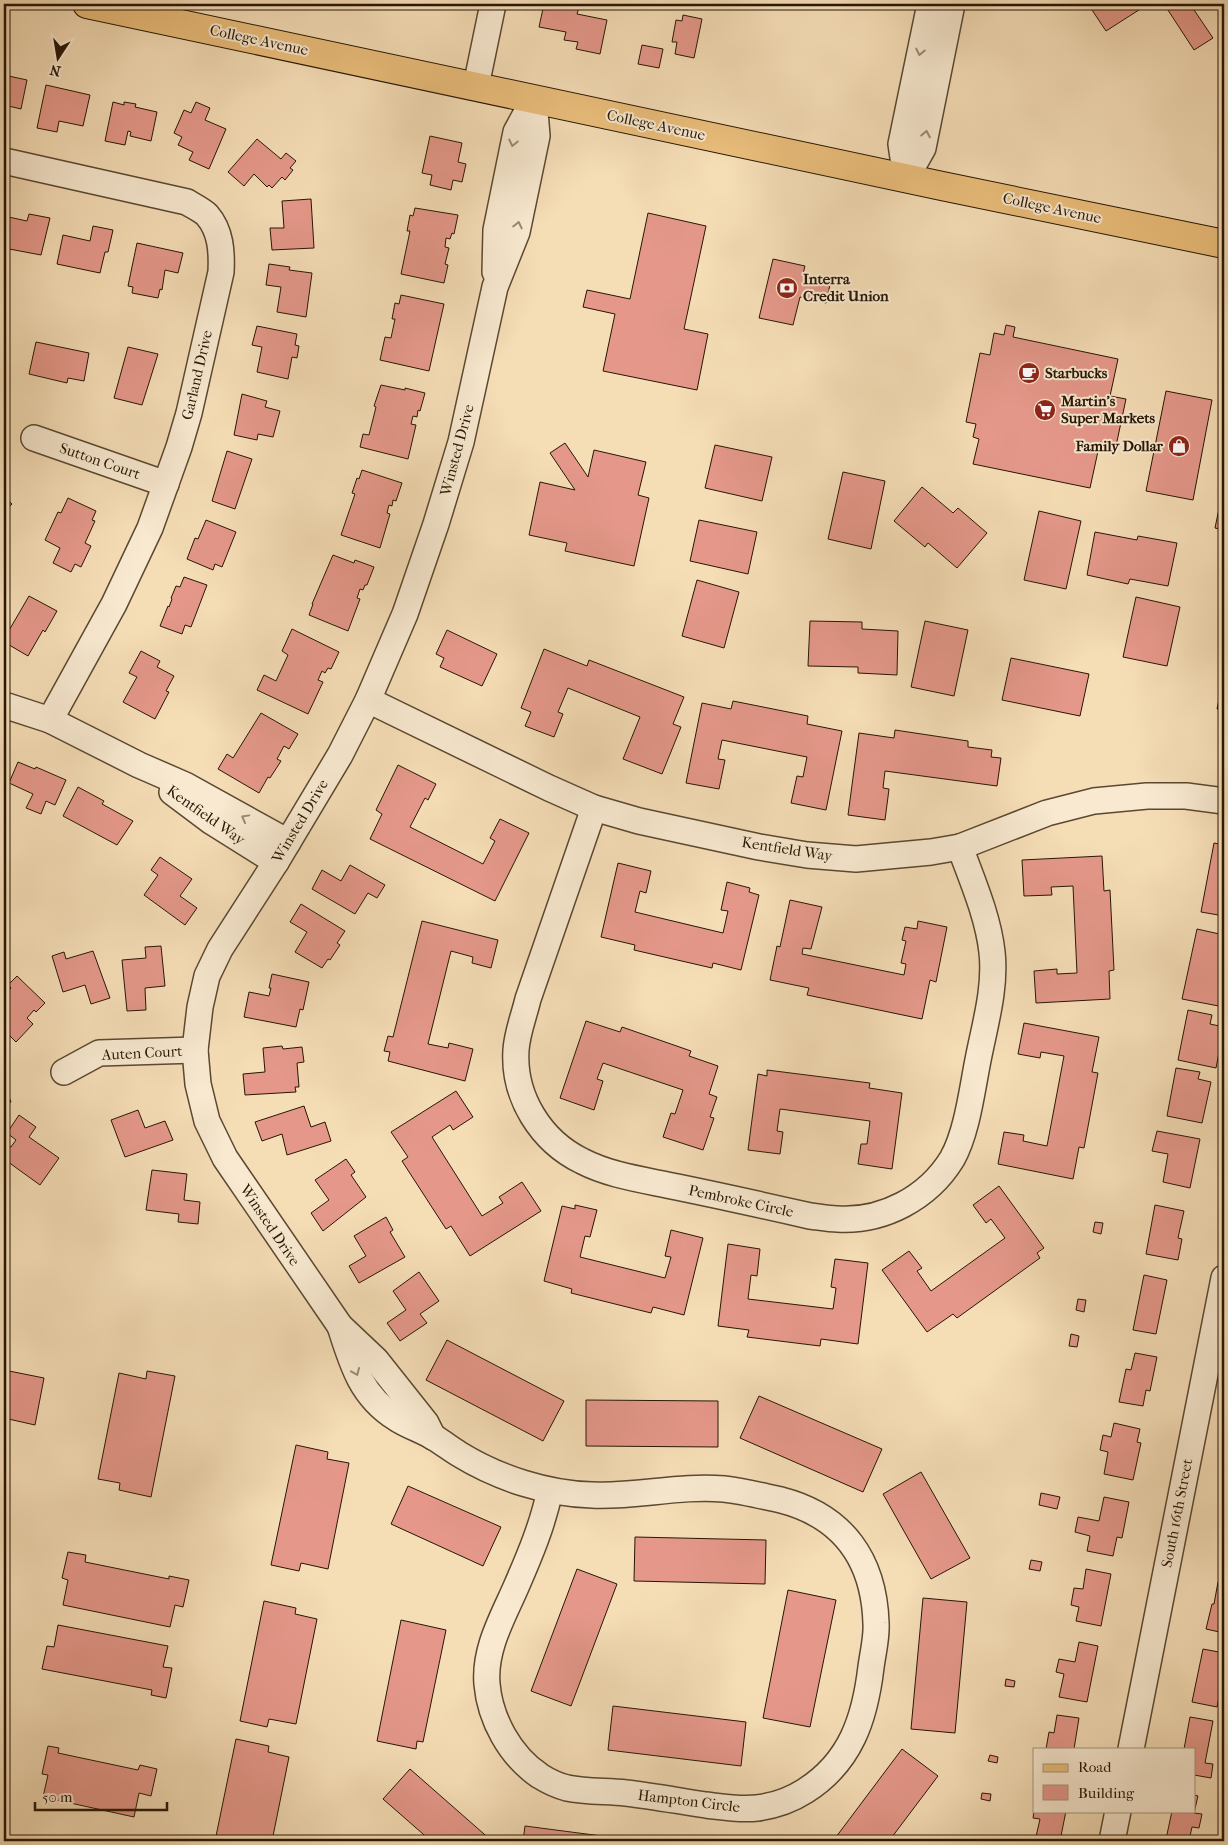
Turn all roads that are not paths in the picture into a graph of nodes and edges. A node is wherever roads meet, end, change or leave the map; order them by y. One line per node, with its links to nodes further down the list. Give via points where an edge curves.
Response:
1 (87, 4): 5 (main road, College Avenue)
2 (493, 4): 5 (street)
3 (930, 4): 8 (street, one-way to 8, via 902,144)
4 (952, 4): 8 (street, one-way to 4, via 923,148)
5 (476, 86): 6 (main road, College Avenue)
6 (534, 98): 8 (main road, College Avenue); 12 (street, Winsted Drive, via 516,132 496,230 495,286 461,442 405,614)
7 (4, 161): 11 (street, Garland Drive, via 187,202 206,214 213,224 222,255 221,272 190,413)
8 (906, 178): 9 (main road, College Avenue)
9 (1224, 244)
10 (34, 438): 11 (street, Sutton Court)
11 (166, 484): 14 (street, Garland Drive, via 129,575)
12 (368, 700): 16 (street, Kentfield Way); 18 (street, Winsted Drive, via 340,755)
13 (4, 705): 14 (street, Kentfield Way)
14 (50, 720): 18 (street, Kentfield Way, via 185,785)
15 (1224, 801): 17 (street, Kentfield Way, via 1186,796 1147,796 1094,802 1047,813)
16 (594, 808): 17 (street, Kentfield Way, via 640,821 807,855 877,858); 17 (street, Pembroke Circle, via 520,1029 516,1071 529,1109 557,1146 582,1162 614,1173 810,1216 837,1219 878,1215 917,1196 952,1158 965,1126 992,994 993,972 984,915)
17 (960, 846)
18 (282, 852): 19 (street, Winsted Drive, via 220,949 207,976)
19 (195, 1050): 20 (street, Auten Court, via 99,1053); 22 (street, Winsted Drive, via 198,1084 207,1121 225,1158 340,1326 388,1374 433,1437 462,1456 504,1476)
20 (64, 1072)
21 (1224, 1278): 23 (street, South 16th Street)
22 (550, 1490): 22 (street, Hampton Circle, via 618,1496 721,1489 759,1495 796,1504 826,1518 851,1543 866,1567 873,1587 877,1626 868,1692 854,1736 827,1776 802,1794 778,1804 732,1808 565,1788 525,1764 510,1747 494,1718 486,1683 489,1652 537,1538)
23 (1130, 1748)
24 (1118, 1812): 25 (street)
25 (1112, 1841)

